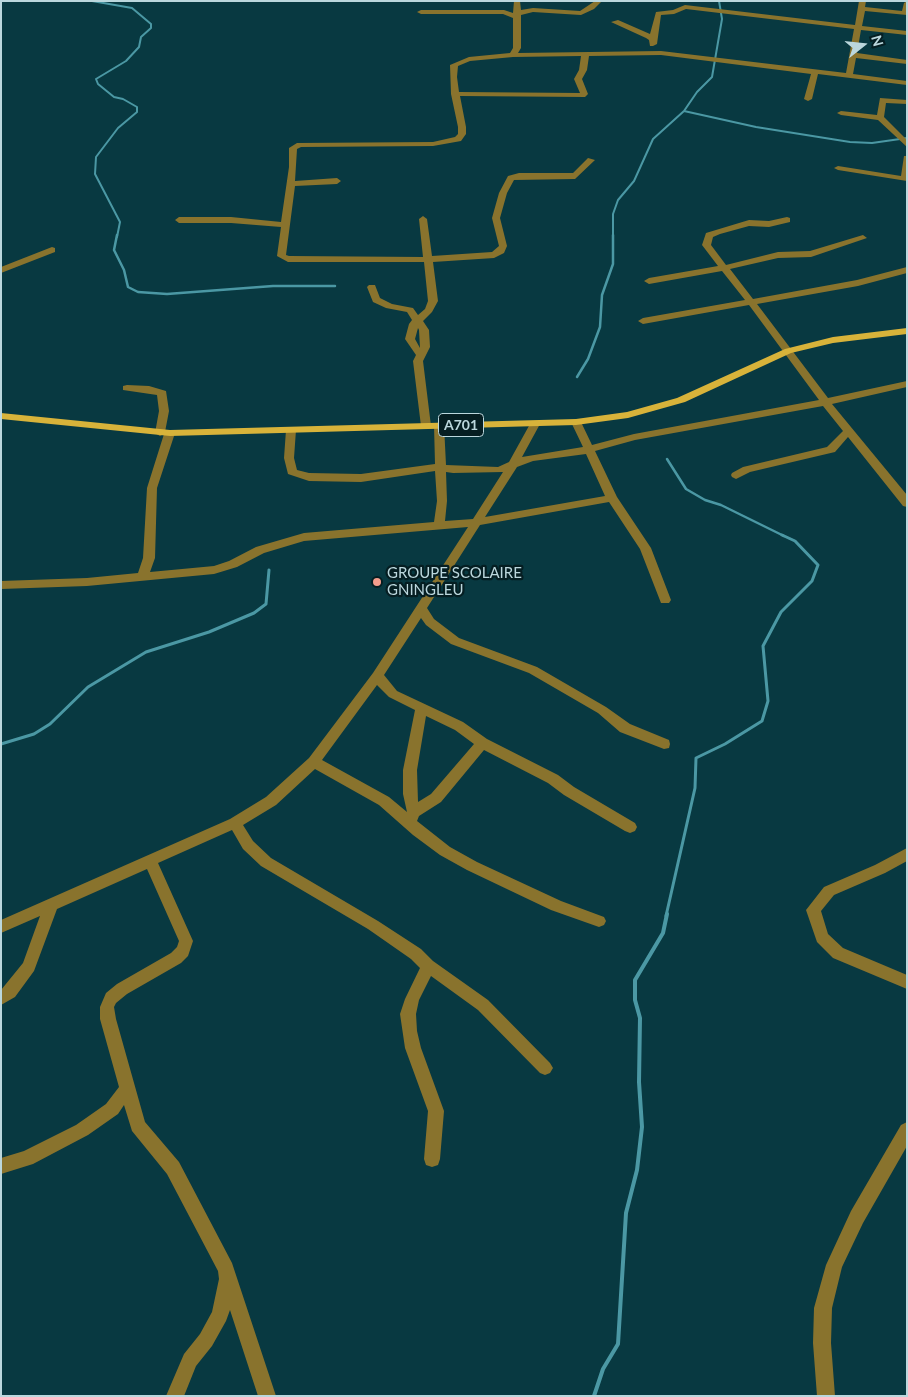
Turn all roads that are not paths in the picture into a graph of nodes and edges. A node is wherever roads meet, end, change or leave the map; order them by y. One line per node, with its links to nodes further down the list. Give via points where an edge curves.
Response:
1 (599, 1): 9 (street)
2 (517, 2): 6 (street); 8 (street)
3 (907, 3): 7 (street)
4 (862, 5): 7 (street); 12 (street)
5 (421, 12): 8 (street, via 504,12)
6 (561, 12): 8 (street, via 533,10); 9 (street)
7 (906, 13)
8 (517, 15): 16 (street, via 517,48)
9 (576, 15): 11 (street)
10 (615, 22): 14 (street)
11 (580, 24)
12 (858, 27): 13 (street); 14 (street, via 685,7 658,13); 18 (street)
13 (907, 33)
14 (653, 39): 15 (street)
15 (651, 53): 17 (street); 20 (street)
16 (513, 55): 17 (street); 23 (street, via 458,62 454,65)
17 (585, 55): 23 (street, via 578,80 583,89 582,95)
18 (853, 55): 19 (street); 21 (street)
19 (907, 62)
20 (815, 72): 21 (street); 24 (street)
21 (849, 75): 22 (street)
22 (907, 83)
23 (455, 94): 34 (street, via 462,127 458,139 433,144 296,146 292,152)
24 (808, 99)
25 (907, 102): 27 (street, via 883,100)
26 (841, 113): 27 (street)
27 (880, 118): 28 (street)
28 (907, 145)
29 (907, 158): 32 (street)
30 (591, 160): 41 (street, via 575,176 511,178 496,218 502,238 501,251 485,256)
31 (838, 168): 32 (street)
32 (906, 178)
33 (337, 181): 34 (street)
34 (290, 184): 38 (street)
35 (423, 219): 41 (street)
36 (179, 220): 38 (street)
37 (787, 220): 42 (street, via 742,225 708,235 706,244)
38 (286, 224): 41 (street, via 280,253 285,258)
39 (863, 238): 42 (street, via 828,251 778,255)
40 (52, 250): 43 (street)
41 (429, 259): 48 (street, via 433,301)
42 (725, 268): 45 (street); 47 (street)
43 (1, 270)
44 (907, 270): 47 (street, via 858,283)
45 (650, 280)
46 (372, 287): 49 (street, via 376,300 410,310)
47 (750, 301): 50 (street); 53 (street)
48 (429, 310): 49 (street); 51 (street)
49 (418, 319): 51 (street); 54 (street, via 410,339)
50 (644, 321)
51 (424, 330): 54 (street, via 425,347)
52 (907, 331): 53 (main road, A701, via 840,339)
53 (788, 351): 57 (street); 59 (main road, A701, via 680,400 628,415)
54 (421, 355): 62 (street, via 418,366)
55 (907, 384): 57 (street)
56 (127, 388): 65 (street, via 162,393)
57 (825, 402): 64 (street); 66 (street, via 718,423 674,428)
58 (1, 416): 65 (main road, A701)
59 (576, 422): 60 (main road, A701); 66 (street)
60 (535, 424): 61 (main road, A701); 67 (street)
61 (439, 425): 62 (main road, A701); 68 (street)
62 (426, 426): 63 (main road, A701)
63 (291, 430): 65 (main road, A701); 68 (street, via 289,458 292,472 309,477 362,478)
64 (849, 431): 69 (street, via 831,450 746,469); 71 (street)
65 (165, 433): 74 (street, via 152,488 149,558)
66 (588, 450): 67 (street, via 531,458); 70 (street)
67 (513, 465): 68 (street, via 485,471); 72 (street)
68 (440, 467): 73 (street, via 442,501)
69 (736, 475)
70 (612, 498): 72 (street); 76 (street, via 645,548)
71 (907, 503)
72 (477, 522): 73 (street); 77 (street)
73 (439, 526): 74 (street, via 304,537 260,550 214,570)
74 (142, 578): 75 (street)
75 (1, 585)
76 (665, 600)
77 (420, 608): 78 (street); 81 (street, via 441,632 463,646 533,670 602,710 625,728)
78 (377, 676): 79 (street, via 393,694); 82 (street)
79 (421, 709): 80 (street, via 460,726); 83 (street, via 410,770)
80 (482, 743): 83 (street, via 436,798); 85 (street, via 552,779)
81 (664, 744)
82 (314, 762): 83 (street); 84 (street, via 271,801)
83 (412, 817): 89 (street, via 418,831 445,851 556,906)
84 (236, 823): 87 (street); 91 (street, via 248,845 266,862 373,925)
85 (630, 827)
86 (907, 854): 92 (street, via 829,891 813,910 822,938 838,953)
87 (150, 861): 88 (street); 95 (street, via 186,941 176,958 122,989 111,998 107,1007)
88 (51, 905): 90 (street); 93 (street, via 29,966 10,992)
89 (599, 921)
90 (1, 927)
91 (428, 966): 94 (street, via 483,1005); 97 (street, via 408,1014 413,1048 436,1111)
92 (907, 982)
93 (1, 998)
94 (544, 1068)
95 (127, 1089): 98 (street, via 112,1109 82,1130 27,1158); 99 (street, via 138,1126 173,1168 226,1269)
96 (907, 1130): 102 (street, via 857,1217 834,1265 823,1308)
97 (432, 1159)
98 (1, 1166)
99 (228, 1279): 100 (street, via 220,1315 190,1360); 101 (street)
100 (175, 1396)
101 (267, 1396)
102 (826, 1396)

